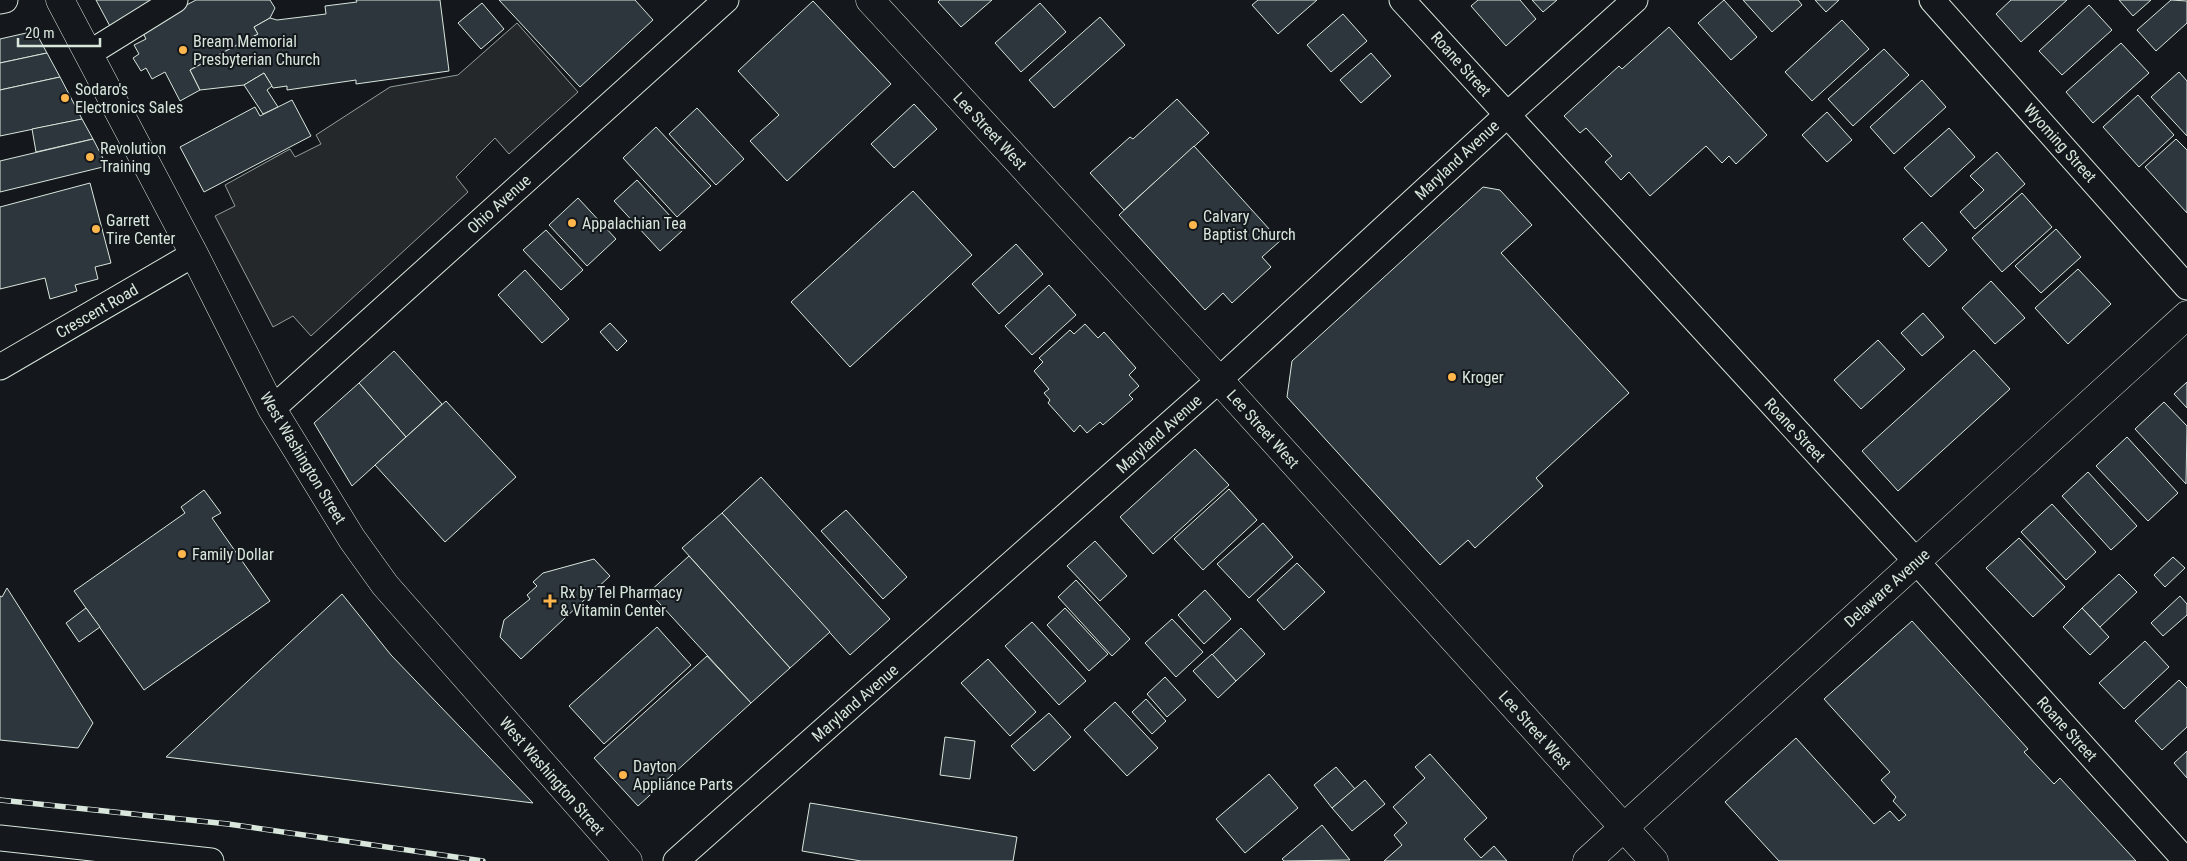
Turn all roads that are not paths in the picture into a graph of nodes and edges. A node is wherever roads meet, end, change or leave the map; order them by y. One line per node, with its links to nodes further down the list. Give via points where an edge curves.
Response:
1 (5, 0): 9 (street)
2 (60, 0): 10 (main road, West Washington Street)
3 (175, 0): 10 (street)
4 (726, 0): 17 (street, Ohio Avenue)
5 (870, 0): 16 (main road, Lee Street West)
6 (1402, 0): 11 (street, Roane Street)
7 (1634, 0): 11 (street, Maryland Avenue)
8 (1932, 0): 13 (street, Wyoming Street)
9 (0, 1)
10 (88, 54): 12 (main road, West Washington Street)
11 (1506, 114): 16 (street, Maryland Avenue); 18 (street, Roane Street)
12 (194, 254): 15 (street, Crescent Road); 17 (main road, West Washington Street)
13 (2187, 287)
14 (2187, 314): 18 (main road, Delaware Avenue)
15 (2, 370)
16 (1219, 380): 19 (main road, Lee Street West); 23 (street, Maryland Avenue)
17 (272, 409): 22 (main road, West Washington Street, via 352,539 385,585)
18 (1916, 561): 19 (main road, Delaware Avenue); 26 (street, Roane Street)
19 (1623, 828): 24 (main road, Delaware Avenue); 25 (main road, Lee Street West)
20 (0, 838): 21 (street)
21 (210, 861)
22 (628, 861)
23 (676, 861)
24 (1587, 861)
25 (1654, 861)
26 (2186, 861)

